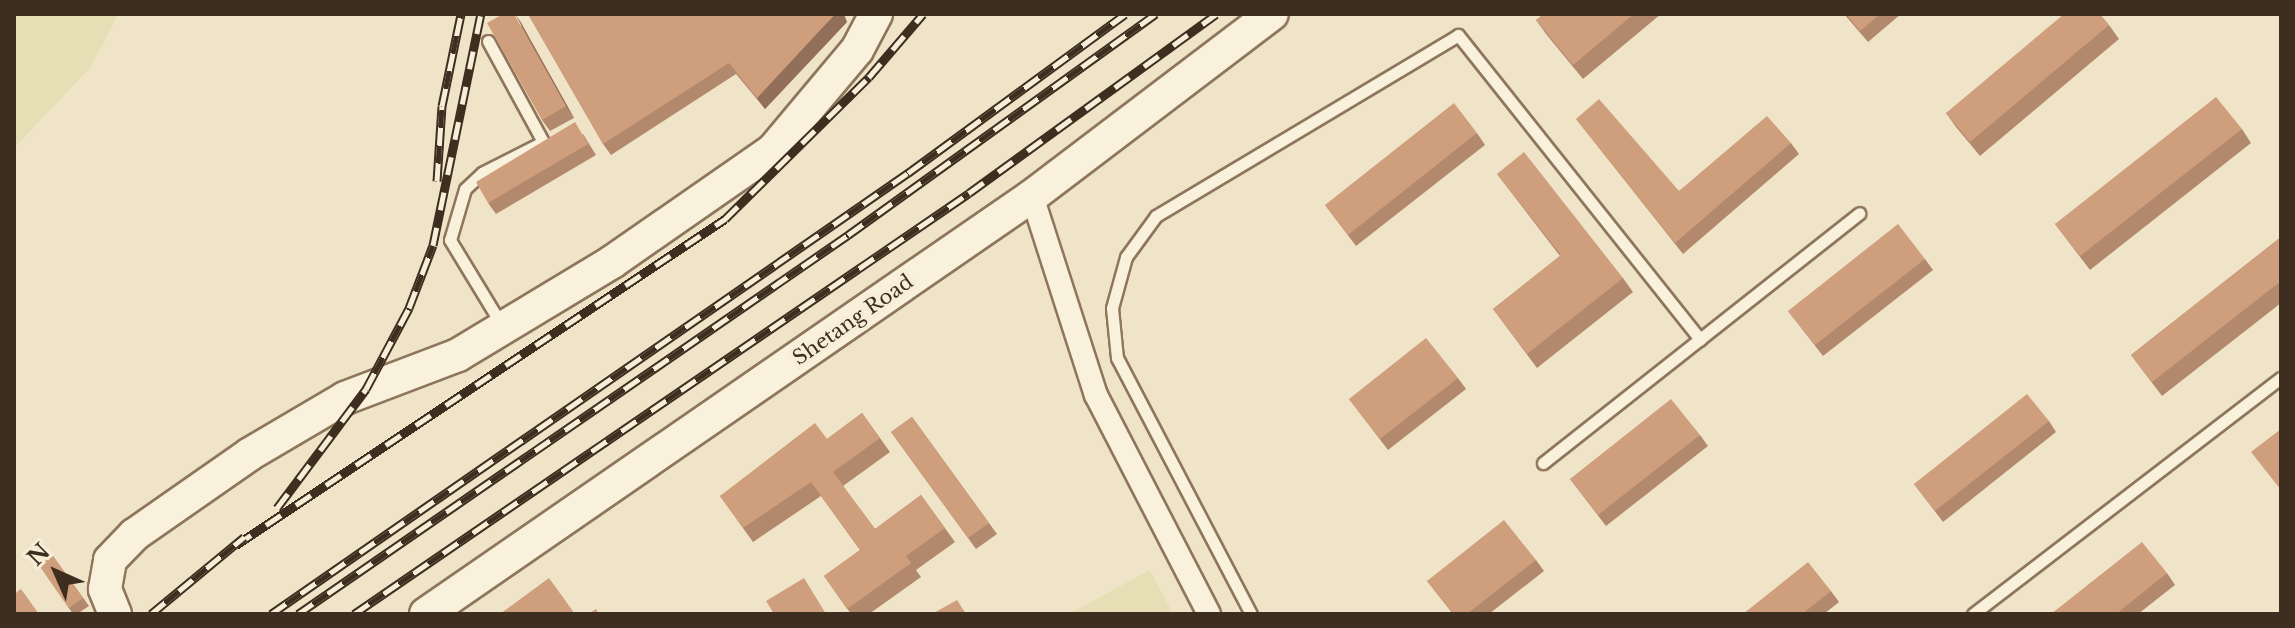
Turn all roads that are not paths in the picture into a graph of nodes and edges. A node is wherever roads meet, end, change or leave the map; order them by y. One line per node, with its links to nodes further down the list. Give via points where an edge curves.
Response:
1 (876, 14): 6 (street, via 857,50 773,150 612,262)
2 (1272, 14): 4 (street, Shetang Road)
3 (488, 41): 6 (lane, via 543,142 482,173 465,189 450,240)
4 (1032, 196): 11 (street, Shetang Road); 12 (street, via 1096,395)
5 (1859, 213): 7 (lane)
6 (503, 328): 10 (street, via 458,355 345,398 250,454 134,535 110,560 105,589)
7 (1700, 339): 9 (lane); 13 (lane, via 1458,35 1156,216 1126,257 1112,308 1117,358)
8 (2281, 378): 14 (lane)
9 (1543, 463)
10 (115, 614)
11 (426, 614)
12 (1209, 614)
13 (1251, 614)
14 (1973, 614)

